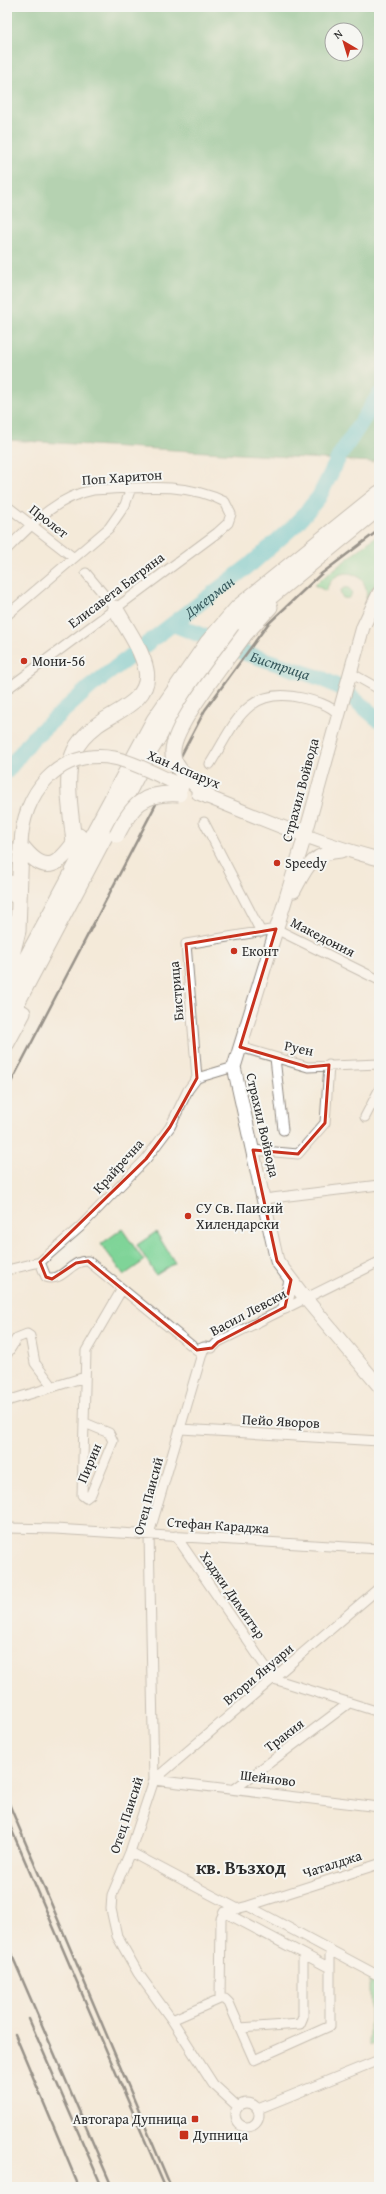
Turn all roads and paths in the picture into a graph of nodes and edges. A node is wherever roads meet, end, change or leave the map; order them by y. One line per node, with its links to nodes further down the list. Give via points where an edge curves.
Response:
1 (132, 488): 4 (street, Поп Харитон, via 190,489 225,502); 6 (street, Поп Харитон, via 94,490 73,495); 8 (street, via 125,505 109,528)
2 (379, 494): 13 (main road, via 256,592)
3 (7, 506): 6 (street, Пролет)
4 (229, 508): 11 (street, Елисавета Багряна, via 231,514 228,523)
5 (379, 508): 13 (main road, via 280,597)
6 (32, 524): 7 (street, Поп Харитон); 8 (street, Пролет)
7 (7, 549)
8 (74, 558): 12 (street)
9 (86, 573): 11 (street)
10 (379, 593): 15 (street, Страхил Войвода, via 364,622)
11 (115, 608): 16 (street, Елисавета Багряна); 25 (main road, via 142,658 146,681 137,699 90,731 71,758 69,781)
12 (7, 615)
13 (234, 629): 14 (main road); 21 (main road, bridge, via 176,734 173,756)
14 (212, 646): 19 (main road); 38 (main road, via 167,721)
15 (348, 678): 17 (street); 18 (street, Страхил Войвода)
16 (7, 689)
17 (379, 689)
18 (339, 710): 20 (street, via 288,694 262,697 240,716); 24 (street, Страхил Войвода)
19 (154, 720): 25 (main road); 37 (main road)
20 (210, 764)
21 (183, 786): 22 (main road); 26 (street, Хан Аспарух, bridge, via 117,759 101,757 76,761 55,772 36,790 25,813); 39 (main road, bridge, via 153,796 130,811)
22 (208, 796): 24 (street, Хан Аспарух)
23 (204, 822): 33 (street)
24 (305, 836): 27 (street, Хан Аспарух); 31 (street, Страхил Войвода)
25 (74, 843): 29 (main road, via 58,862)
26 (21, 846): 29 (main road, via 31,858); 30 (main road)
27 (348, 851): 28 (street, Хан Аспарух); 31 (street, via 327,852 316,857)
28 (379, 859)
29 (41, 864): 30 (main road)
30 (13, 879): 34 (street, via 13,920); 35 (main road, via 18,931)
31 (282, 911): 32 (street, Страхил Войвода)
32 (276, 929): 33 (street, Бистрица); 36 (street, Македония); 40 (street, Страхил Войвода)
33 (261, 932): 45 (street, Бистрица, via 186,944)
34 (7, 949)
35 (7, 975)
36 (379, 980)
37 (7, 994)
38 (7, 1022)
39 (7, 1043)
40 (240, 1047): 41 (street, Руен); 44 (street, Страхил Войвода)
41 (275, 1058): 43 (street, Руен, via 308,1067); 48 (street)
42 (379, 1064): 43 (street, Руен)
43 (329, 1065): 49 (street, via 325,1123 298,1154)
44 (234, 1067): 45 (street); 49 (street, Страхил Войвода)
45 (197, 1078): 52 (street, Крайречна, via 188,1090 170,1127 146,1159 80,1227)
46 (379, 1090): 47 (street)
47 (365, 1117)
48 (284, 1130)
49 (253, 1150): 51 (street, Страхил Войвода)
50 (379, 1185): 51 (street)
51 (264, 1199): 55 (street, Страхил Войвода, via 277,1261)
52 (40, 1262): 54 (street, Крайречна); 56 (street, via 46,1277 52,1279 76,1263 88,1261)
53 (379, 1262): 57 (street, Васил Левски)
54 (7, 1270)
55 (291, 1280): 57 (street, Страхил Войвода); 58 (street)
56 (122, 1289): 59 (street, via 197,1350); 61 (street, Пирин, via 86,1351)
57 (305, 1298): 58 (street, Васил Левски); 62 (street, Страхил Войвода)
58 (286, 1308): 59 (street, Васил Левски, via 218,1342 212,1348)
59 (204, 1347): 66 (street, Отец Паисий)
60 (7, 1354): 63 (street, via 17,1338 27,1334 30,1336 35,1363)
61 (85, 1377): 63 (street); 65 (street, Пирин)
62 (379, 1386)
63 (53, 1387): 64 (street)
64 (7, 1399)
65 (85, 1423): 65 (street, Пирин, via 82,1495 86,1498 91,1494 113,1441 109,1433)
66 (181, 1429): 67 (street, Пейо Яворов); 69 (street, Отец Паисий)
67 (379, 1441)
68 (7, 1528): 69 (street, Стефан Караджа)
69 (149, 1534): 70 (street, Стефан Караджа); 76 (street, Отец Паисий)
70 (176, 1536): 71 (street, Стефан Караджа); 73 (street, Хаджи Димитър)
71 (379, 1549)
72 (379, 1588): 73 (street, Втори Януари)
73 (274, 1679): 74 (street); 76 (street, Втори Януари)
74 (349, 1703): 75 (street); 77 (street, Тракия)
75 (379, 1712)
76 (154, 1780): 77 (street, Шейново); 79 (street, Отец Паисий)
77 (236, 1788): 78 (street, Шейново)
78 (379, 1807)
79 (130, 1852): 82 (street); 89 (street, Отец Паисий, via 112,1895 111,1909 121,1942 138,1973)
80 (379, 1864): 81 (street, Чаталджа)
81 (248, 1906): 82 (street, Чаталджа); 84 (street)
82 (238, 1909): 83 (street, Чаталджа)
83 (224, 1912): 85 (street); 88 (street, via 221,1919)
84 (330, 1950): 86 (street); 87 (street)
85 (303, 1954): 86 (street); 90 (street, via 303,2017 300,2024)
86 (330, 1968): 90 (street, via 330,2026 254,2060)
87 (379, 1976)
88 (220, 1998): 89 (street); 90 (street, via 229,2003)
89 (172, 2020): 92 (street, via 213,2084)
90 (240, 2028)
91 (379, 2060): 93 (street)
92 (237, 2106): 93 (street, via 248,2102); 93 (street, via 234,2118 243,2126 255,2124 259,2117)
93 (258, 2109)

